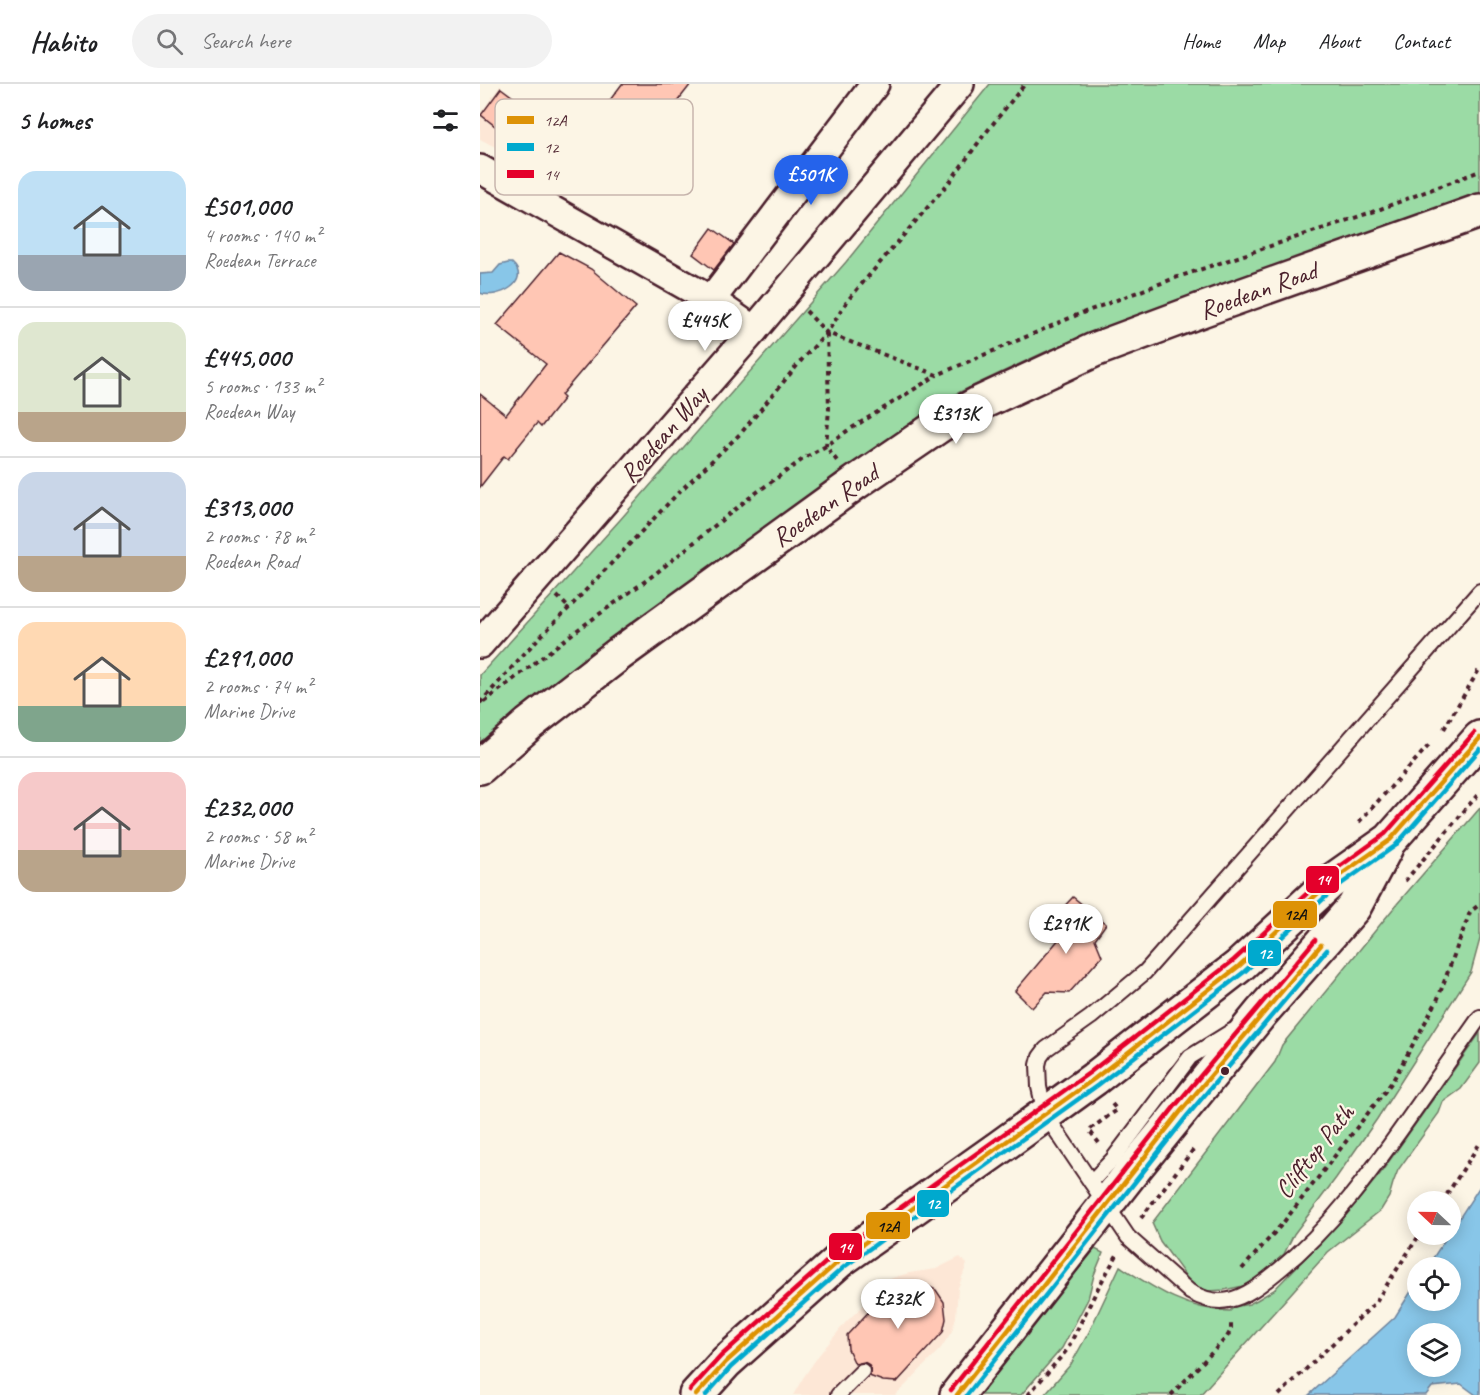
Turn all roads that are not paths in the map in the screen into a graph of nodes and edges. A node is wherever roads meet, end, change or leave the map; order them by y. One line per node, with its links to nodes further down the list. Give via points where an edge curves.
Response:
1 (876, 84): 7 (street)
2 (960, 84): 8 (street, Roedean Way)
3 (480, 169): 4 (street)
4 (495, 178)
5 (526, 195): 7 (street)
6 (1480, 211): 12 (main road, Roedean Road, via 1094,350 940,425 619,654)
7 (711, 300): 8 (street)
8 (754, 330): 10 (street, Roedean Way)
9 (1480, 591): 15 (lane, via 1144,972 1092,1017 1046,1049 1038,1065)
10 (480, 644)
11 (1480, 738): 13 (main road)
12 (480, 767)
13 (1390, 840): 15 (main road, via 1329,884 1239,966); 16 (main road, via 1354,907)
14 (1480, 1017): 16 (lane, via 1375,1167 1293,1258 1244,1295 1227,1301 1190,1292 1128,1237)
15 (1045, 1114): 16 (lane); 18 (main road, via 839,1261 726,1362)
16 (1099, 1193): 20 (main road)
17 (862, 1371): 19 (lane)
18 (696, 1395)
19 (838, 1395)
20 (957, 1395)

